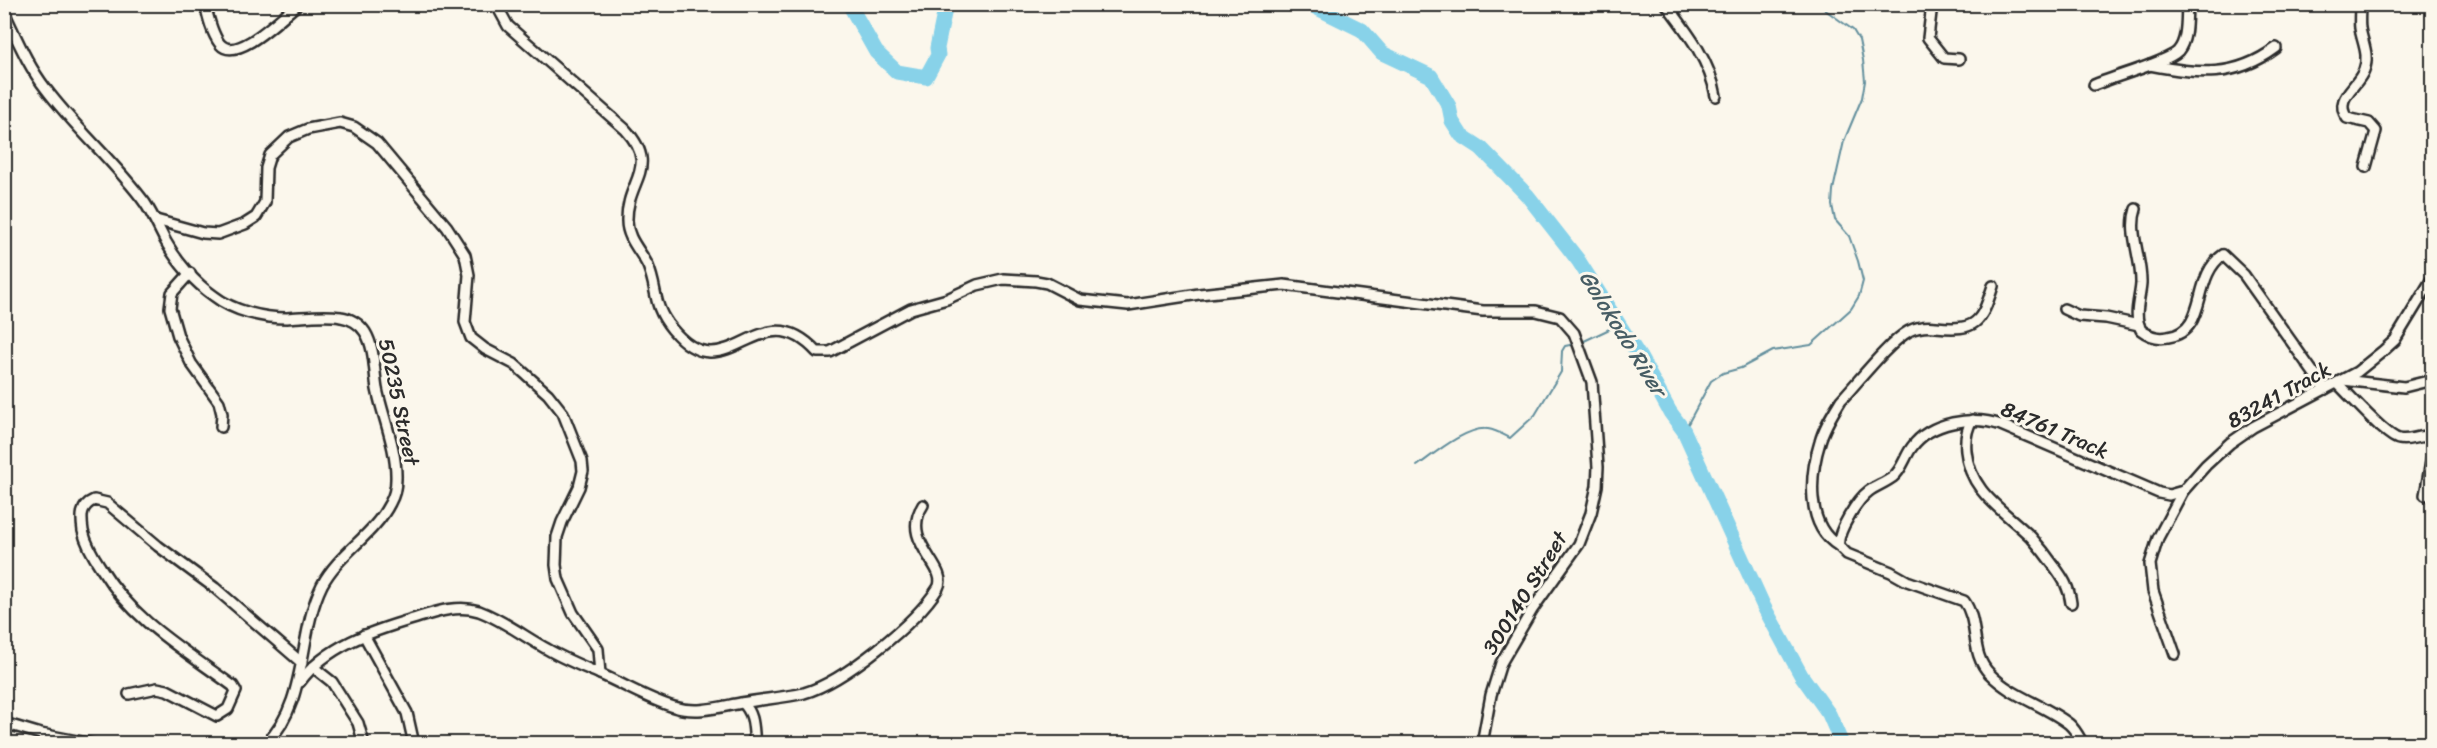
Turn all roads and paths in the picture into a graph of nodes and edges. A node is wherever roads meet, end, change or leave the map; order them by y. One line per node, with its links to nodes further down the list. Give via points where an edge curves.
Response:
1 (205, 4): 2 (street, via 221,45 231,50 258,36)
2 (298, 4)
3 (496, 4): 46 (street, 300140 Street, via 508,26 625,129 640,147 642,163 627,207 628,231 647,265 664,319 696,350 717,353 772,331 798,335 817,352 830,352 911,309 1003,279 1047,283 1080,300 1128,305 1284,285 1483,311 1555,315 1574,333 1592,382 1598,467 1591,513 1579,544 1509,647 1491,695)
4 (1666, 4): 13 (street, via 1704,57)
5 (1932, 4): 10 (street, via 1928,38 1944,58)
6 (2187, 4): 11 (street, via 2186,27 2178,50 2164,61)
7 (2360, 4): 14 (street, via 2365,66 2342,105 2347,118 2369,123 2376,131)
8 (4, 12): 16 (street, 50235 Street, via 45,88 123,176)
9 (2276, 48): 11 (street, via 2219,73)
10 (1959, 59)
11 (2148, 65): 12 (street)
12 (2094, 85)
13 (1716, 96)
14 (2366, 167)
15 (2136, 209): 21 (street, via 2133,225 2140,267)
16 (156, 220): 17 (street, 50235 Street, via 167,244); 36 (street, via 218,234 245,224 256,217 265,202 270,155 289,137 308,129 340,123 354,127 377,143 465,255 469,275 465,322 471,338 514,364 564,413 583,471 557,537 556,565 573,613 598,649)
17 (190, 273): 26 (street, via 172,293 170,308 191,363 219,402); 34 (street, 50235 Street, via 214,297 238,309 272,317 343,317 357,323 369,342 396,466 395,490 384,513 322,586)
18 (2433, 279): 23 (street, 83241 Track, via 2395,340)
19 (1993, 286): 30 (street, via 1986,308 1975,324 1966,328 1931,326 1909,331 1834,410 1817,451 1813,497 1820,527)
20 (2064, 309): 21 (street, via 2079,316)
21 (2139, 326): 24 (street, via 2146,334 2164,338 2178,336 2188,328 2211,265 2223,255 2244,275)
22 (2433, 380): 23 (street, via 2404,387)
23 (2340, 381): 24 (street, 83241 Track); 28 (street, via 2390,436 2407,440 2431,438)
24 (2325, 389): 27 (street, 83241 Track, via 2230,443)
25 (1972, 420): 27 (street, 84761 Track, via 2001,425 2165,495); 30 (street, 84761 Track, via 1938,427 1919,438 1894,476 1860,499 1839,536); 31 (street, via 1965,448 1972,478 2047,556 2067,584)
26 (221, 427)
27 (2183, 491): 33 (street, 83241 Track, via 2158,538 2150,564 2153,591)
28 (2425, 495)
29 (923, 506): 39 (street, via 915,527 940,581 926,603 887,642 831,681 804,693)
30 (1839, 546): 47 (street, via 1847,554 1907,581 1964,601 1972,615 1974,644 1989,674 2068,723)
31 (2071, 603)
32 (364, 635): 35 (street); 36 (street, via 431,613 471,610); 44 (street, via 407,713)
33 (2175, 654)
34 (302, 663): 37 (street, 50235 Street); 38 (street, via 107,503 94,500 83,508 82,526 91,553 110,584 142,620 236,691 228,710 217,716 167,690 157,688)
35 (313, 667): 37 (street); 43 (street, via 332,682 358,723)
36 (600, 674): 39 (street, via 682,710 704,711)
37 (297, 687): 42 (street, 50235 Street, via 288,714)
38 (129, 694)
39 (743, 703): 45 (street, via 753,718)
40 (4, 723): 41 (street)
41 (93, 744)
42 (266, 744)
43 (364, 744)
44 (414, 744)
45 (755, 744)
46 (1482, 744)
47 (2083, 744)

